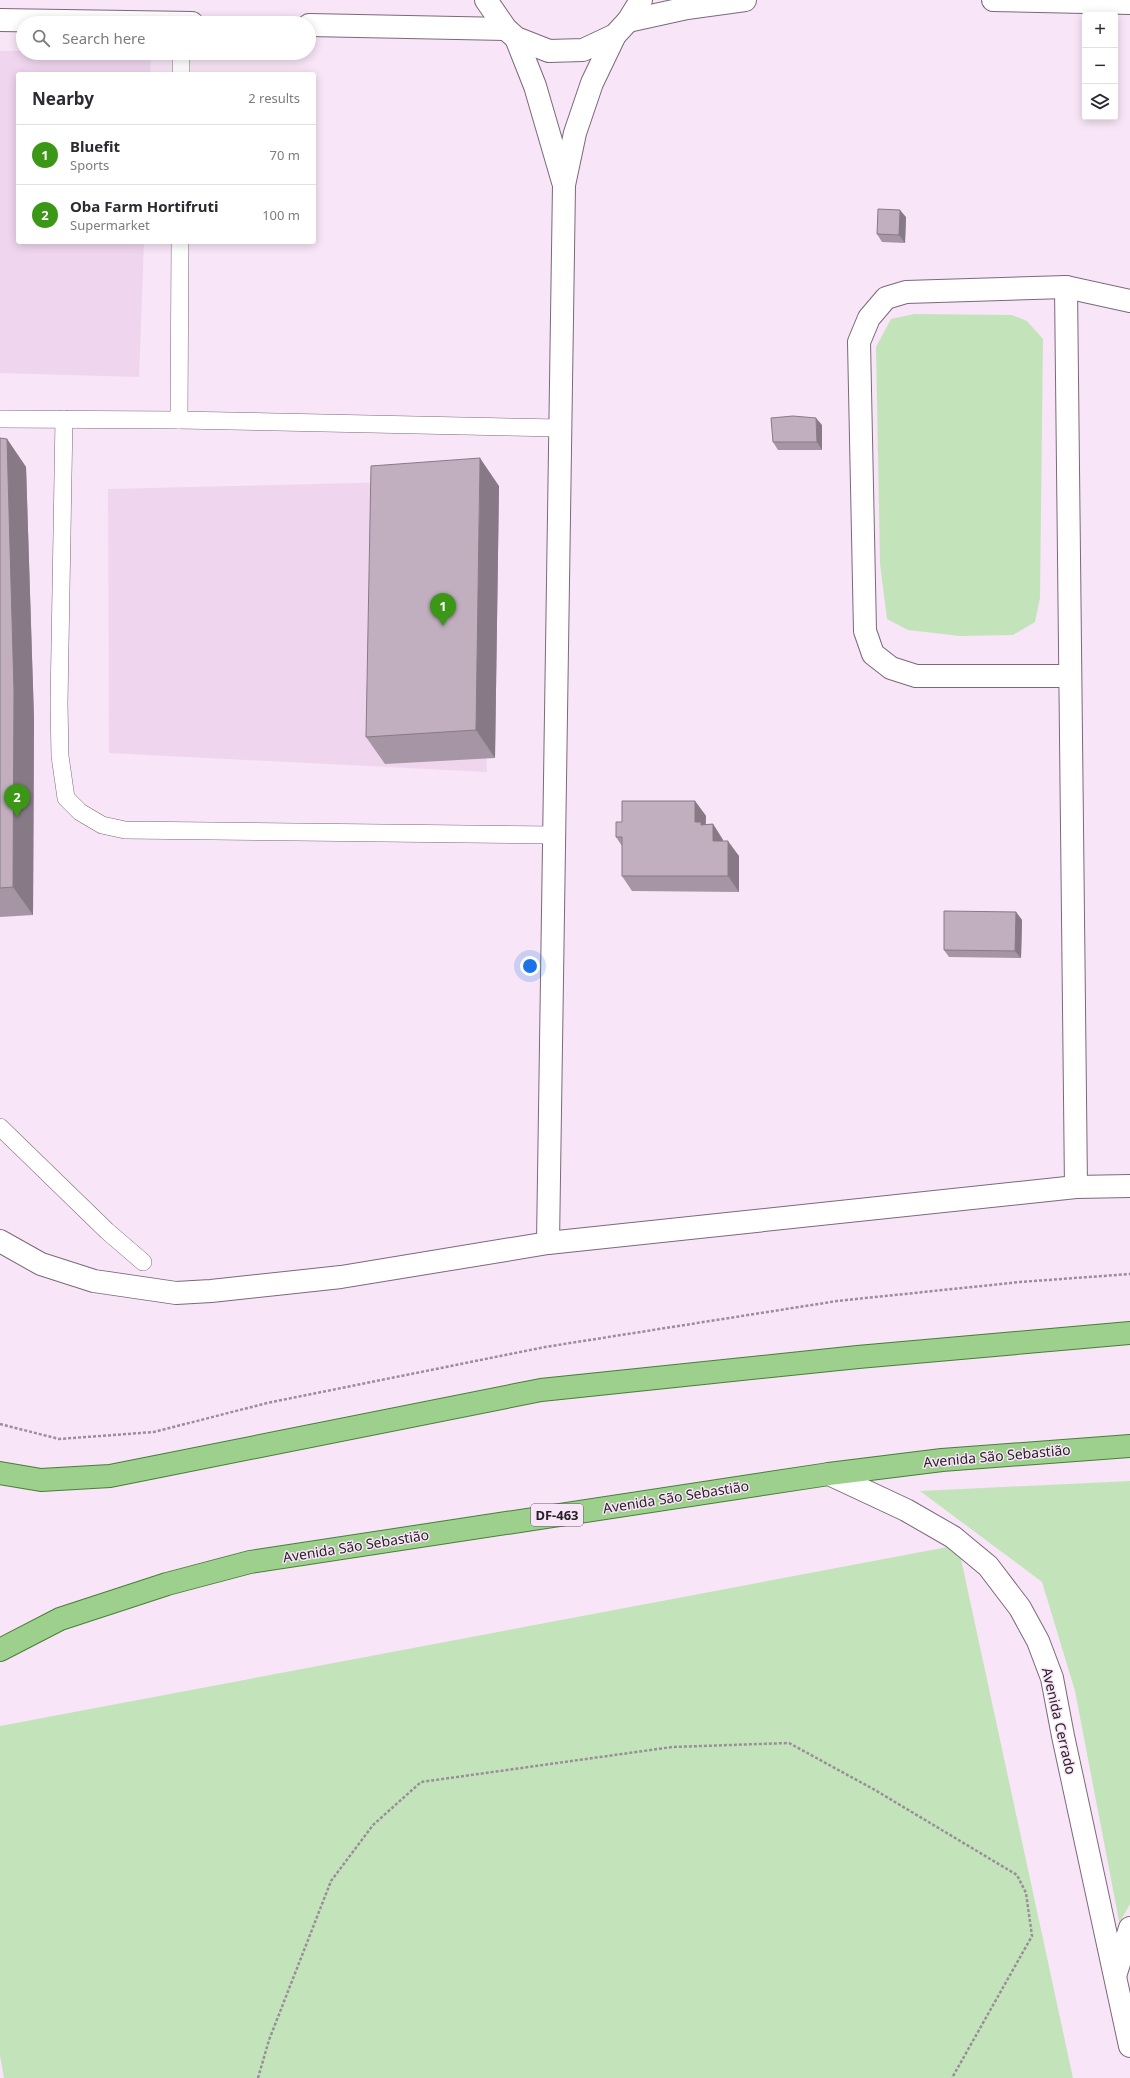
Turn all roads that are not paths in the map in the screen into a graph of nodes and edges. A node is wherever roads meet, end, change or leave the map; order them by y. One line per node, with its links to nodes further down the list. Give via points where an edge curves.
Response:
1 (486, 0): 10 (street)
2 (641, 0): 9 (street)
3 (745, 0): 9 (street, via 687,8)
4 (992, 0): 5 (street)
5 (1130, 3)
6 (0, 20): 7 (street)
7 (16, 20)
8 (316, 25): 10 (street)
9 (622, 28): 10 (street, via 583,50 549,51); 13 (street, via 592,83 575,133)
10 (511, 34): 13 (street, via 540,100)
11 (181, 60): 12 (lane)
12 (181, 72)
13 (564, 185): 20 (street)
14 (180, 244): 19 (lane)
15 (1066, 287): 16 (street); 21 (street); 21 (street, via 906,292 886,298 869,318 859,342 864,631 873,654 891,668 916,676)
16 (1130, 301)
17 (0, 419): 18 (lane)
18 (64, 419): 19 (lane); 22 (lane, via 60,756 66,798 80,812 102,825 125,830)
19 (179, 420): 20 (lane)
20 (560, 428): 22 (street)
21 (1069, 676): 25 (street)
22 (554, 835): 27 (street)
23 (0, 1127): 28 (lane, via 107,1231)
24 (1130, 1186): 25 (street)
25 (1076, 1187): 27 (street)
26 (0, 1241): 27 (street, via 42,1264 94,1281 176,1293 240,1289 341,1276)
27 (548, 1243)
28 (143, 1262)
29 (1130, 1333): 31 (main road, via 858,1357 541,1390 110,1476 41,1480)
30 (1130, 1446): 32 (main road, Avenida São Sebastião / DF-463, via 942,1460)
31 (0, 1473)
32 (829, 1474): 33 (main road, Avenida São Sebastião / DF-463, via 250,1562 167,1584 60,1619); 35 (street, Avenida Cerrado, via 906,1510 953,1537 988,1566 1020,1608 1038,1641 1052,1678)
33 (0, 1650)
34 (1130, 1928): 35 (street)
35 (1115, 1978): 36 (street, Avenida Cerrado)
36 (1130, 2046)

